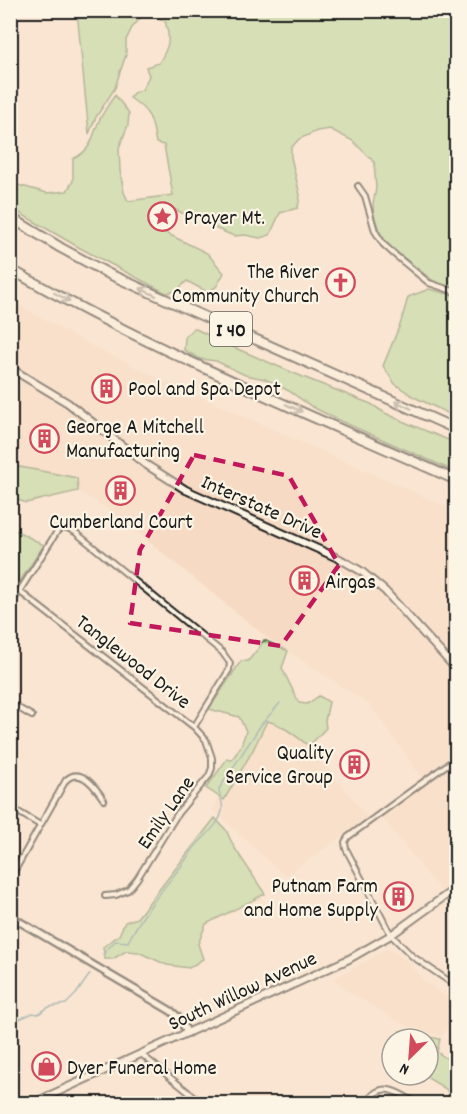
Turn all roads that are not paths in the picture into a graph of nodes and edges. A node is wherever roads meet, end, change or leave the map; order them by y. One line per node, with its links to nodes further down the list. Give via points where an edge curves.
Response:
1 (358, 186): 4 (street, via 383,244 429,283)
2 (10, 217): 6 (highway, I 40, one-way to 2, via 109,274)
3 (10, 269): 7 (highway, I 40, one-way to 7, via 165,349)
4 (456, 292)
5 (10, 368): 10 (main road, Interstate Drive, via 68,403 138,459 181,487 361,571 385,591)
6 (456, 429)
7 (456, 480)
8 (19, 591): 9 (street); 13 (street, Tanglewood Drive); 13 (street, Tanglewood Drive, via 58,530 65,527 75,532 227,657 229,670)
9 (10, 606)
10 (456, 669)
11 (10, 703): 12 (street)
12 (32, 716)
13 (194, 727): 20 (street, Emily Lane, via 206,740 212,758 209,776 178,813 128,890)
14 (456, 758): 22 (street, via 345,842)
15 (104, 800): 17 (street, via 87,779 70,776)
16 (10, 807): 17 (street)
17 (40, 825): 18 (street)
18 (10, 879)
19 (456, 888): 22 (main road, South Willow Avenue)
20 (105, 896)
21 (10, 916): 24 (street, via 171,1011)
22 (391, 935): 23 (street, via 412,956); 24 (main road, South Willow Avenue, via 350,959)
23 (456, 987)
24 (188, 1033): 25 (main road, South Willow Avenue)
25 (141, 1054): 26 (main road, South Willow Avenue); 27 (street)
26 (31, 1104)
27 (203, 1104)
28 (366, 1104): 29 (street, via 380,1089 390,1089)
29 (418, 1104)

